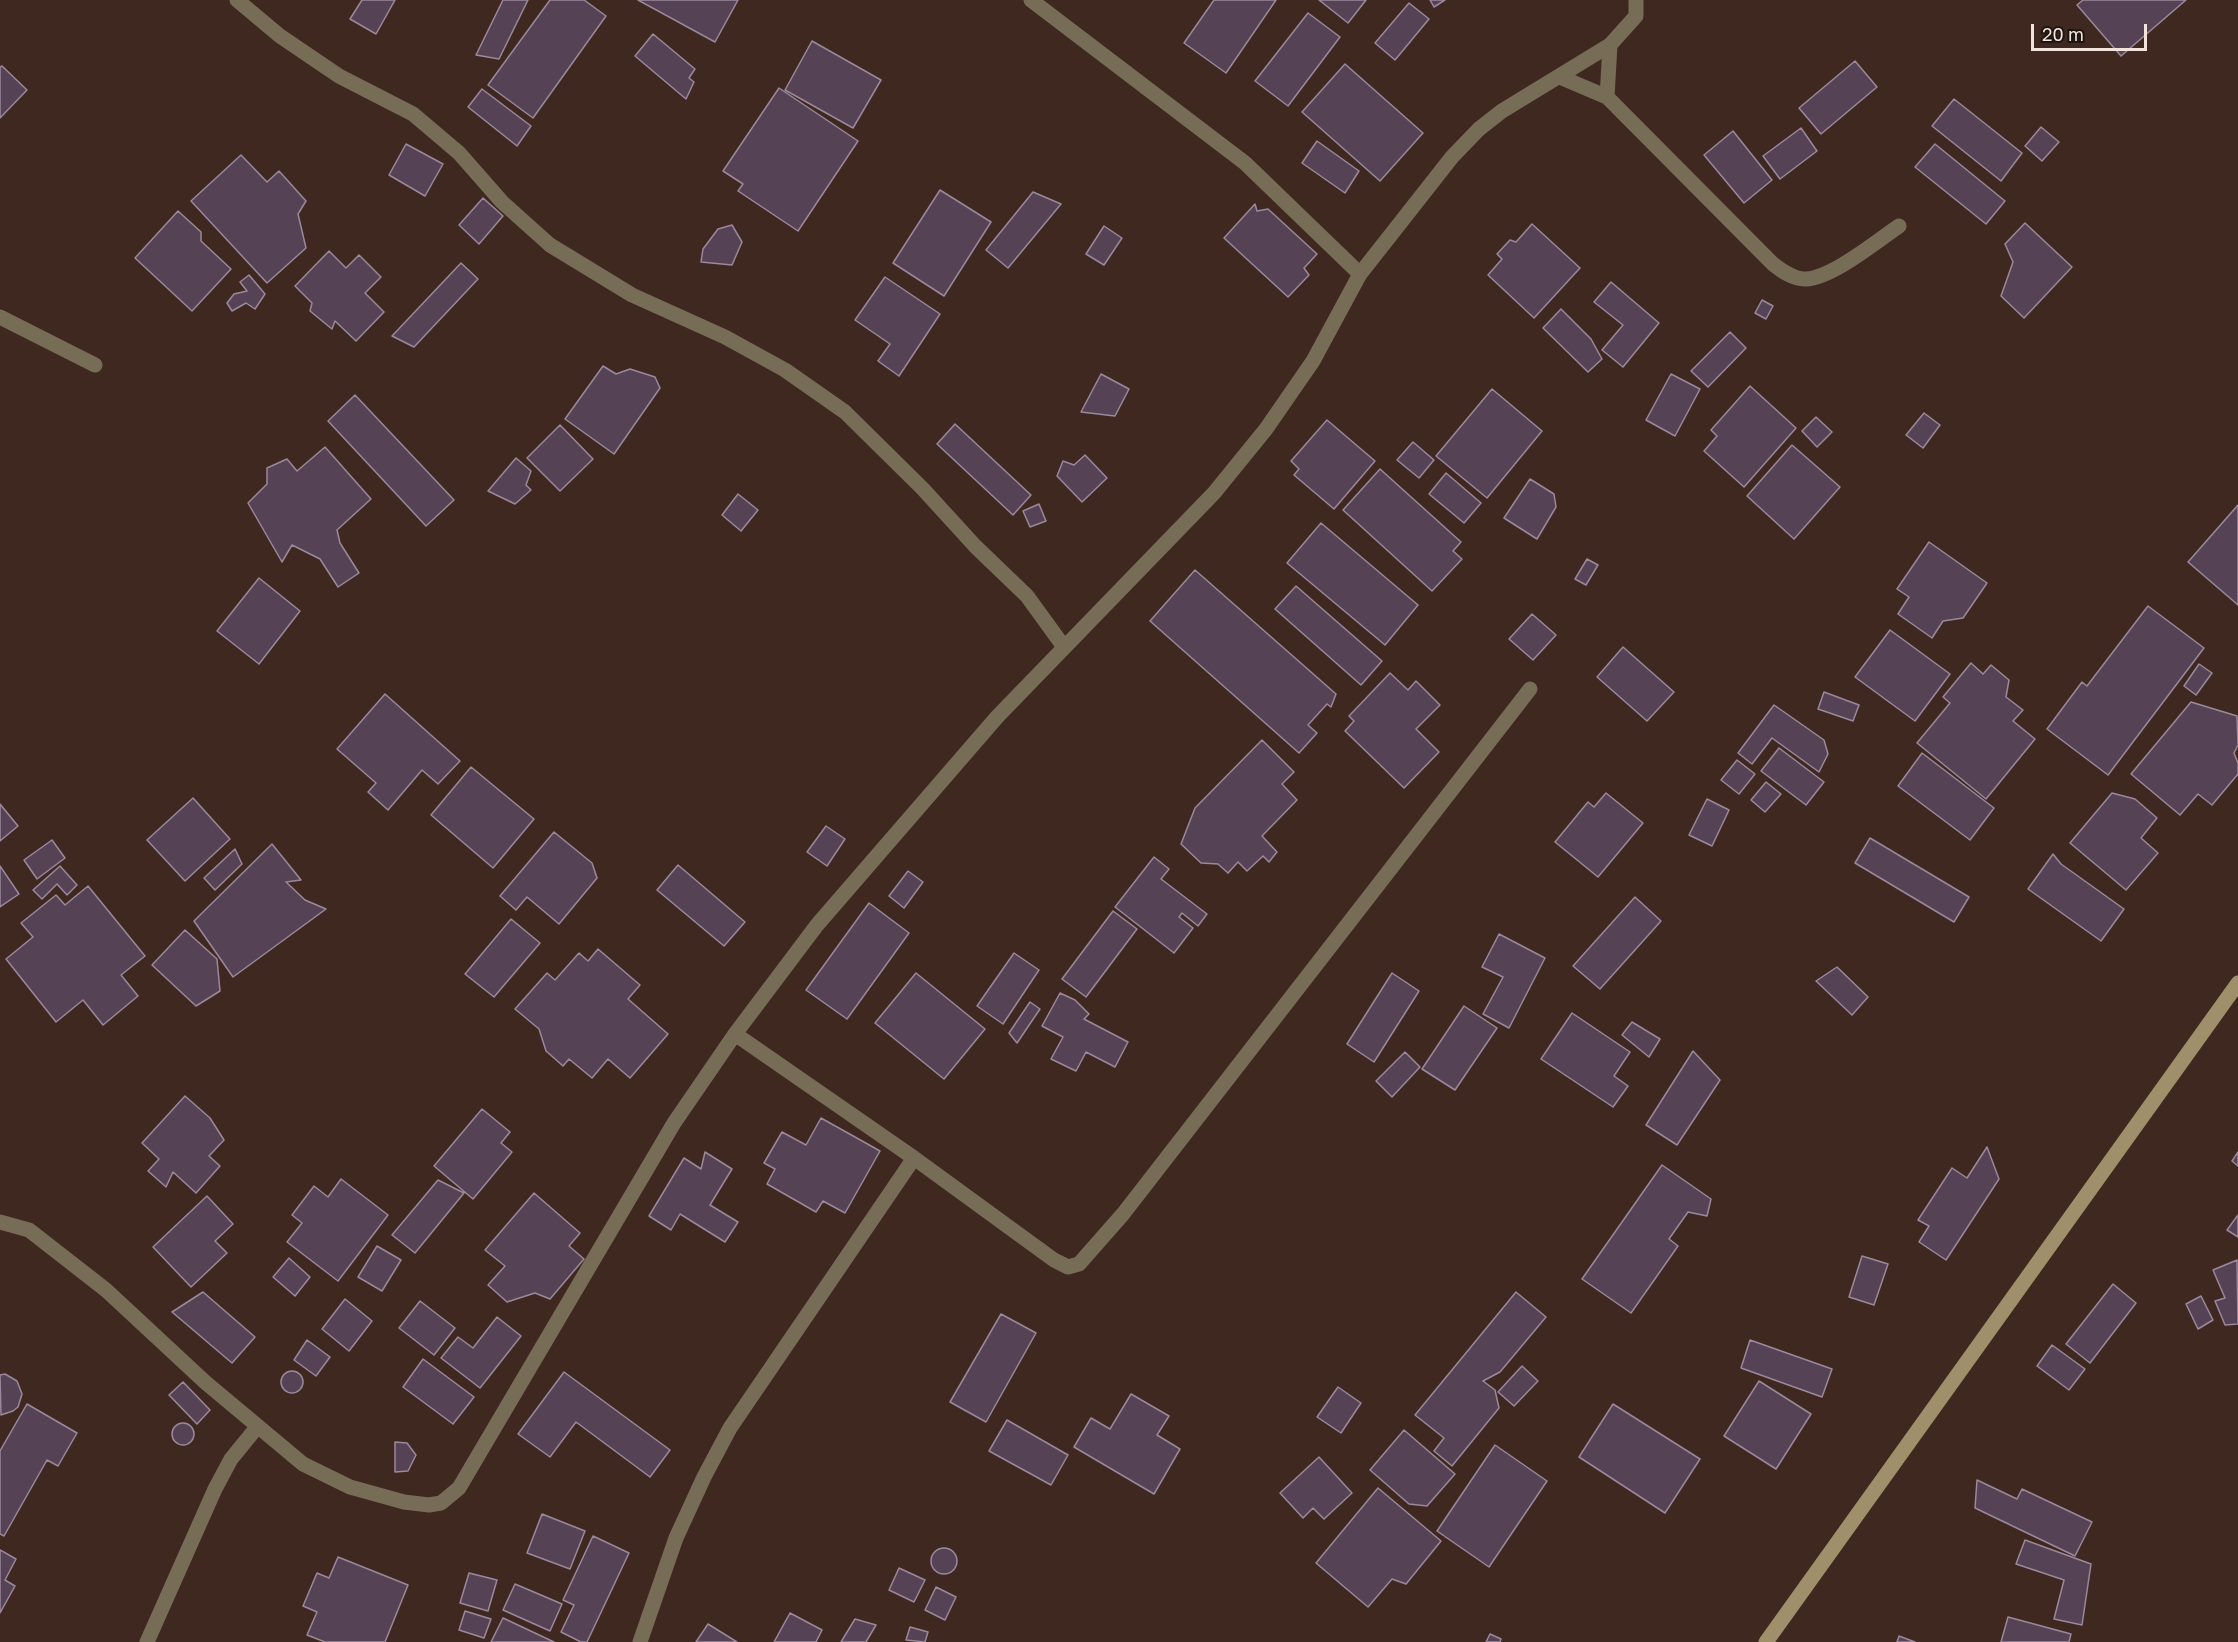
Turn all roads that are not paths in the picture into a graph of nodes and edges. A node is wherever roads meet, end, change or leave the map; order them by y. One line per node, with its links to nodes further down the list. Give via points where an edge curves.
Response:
1 (237, 0): 11 (street, via 280,36 339,76 412,114 459,153 502,202 550,245 632,295 725,337 785,370 845,412 1027,596)
2 (1031, 0): 8 (street, via 1245,163)
3 (1636, 0): 4 (street, via 1636,16)
4 (1610, 45): 5 (street); 6 (street)
5 (1560, 77): 6 (street); 8 (street, via 1479,129 1452,157)
6 (1608, 97): 7 (street, via 1787,274 1806,279 1837,270)
7 (1899, 226)
8 (1360, 274): 11 (street, via 1313,360 1266,429 1214,493)
9 (0, 316): 10 (street)
10 (95, 365)
11 (1064, 647): 14 (street, via 997,717 817,925)
12 (1530, 689): 15 (street, via 1123,1214 1079,1264 1068,1267 1054,1260)
13 (2238, 983): 20 (street)
14 (735, 1034): 15 (street); 17 (street, via 674,1123 459,1488 449,1498 429,1505 350,1487 303,1464)
15 (914, 1158): 19 (street, via 730,1428 676,1538)
16 (0, 1222): 17 (street, via 29,1230 106,1290)
17 (258, 1426): 18 (street, via 231,1459 215,1489)
18 (147, 1642)
19 (640, 1642)
20 (1766, 1642)

